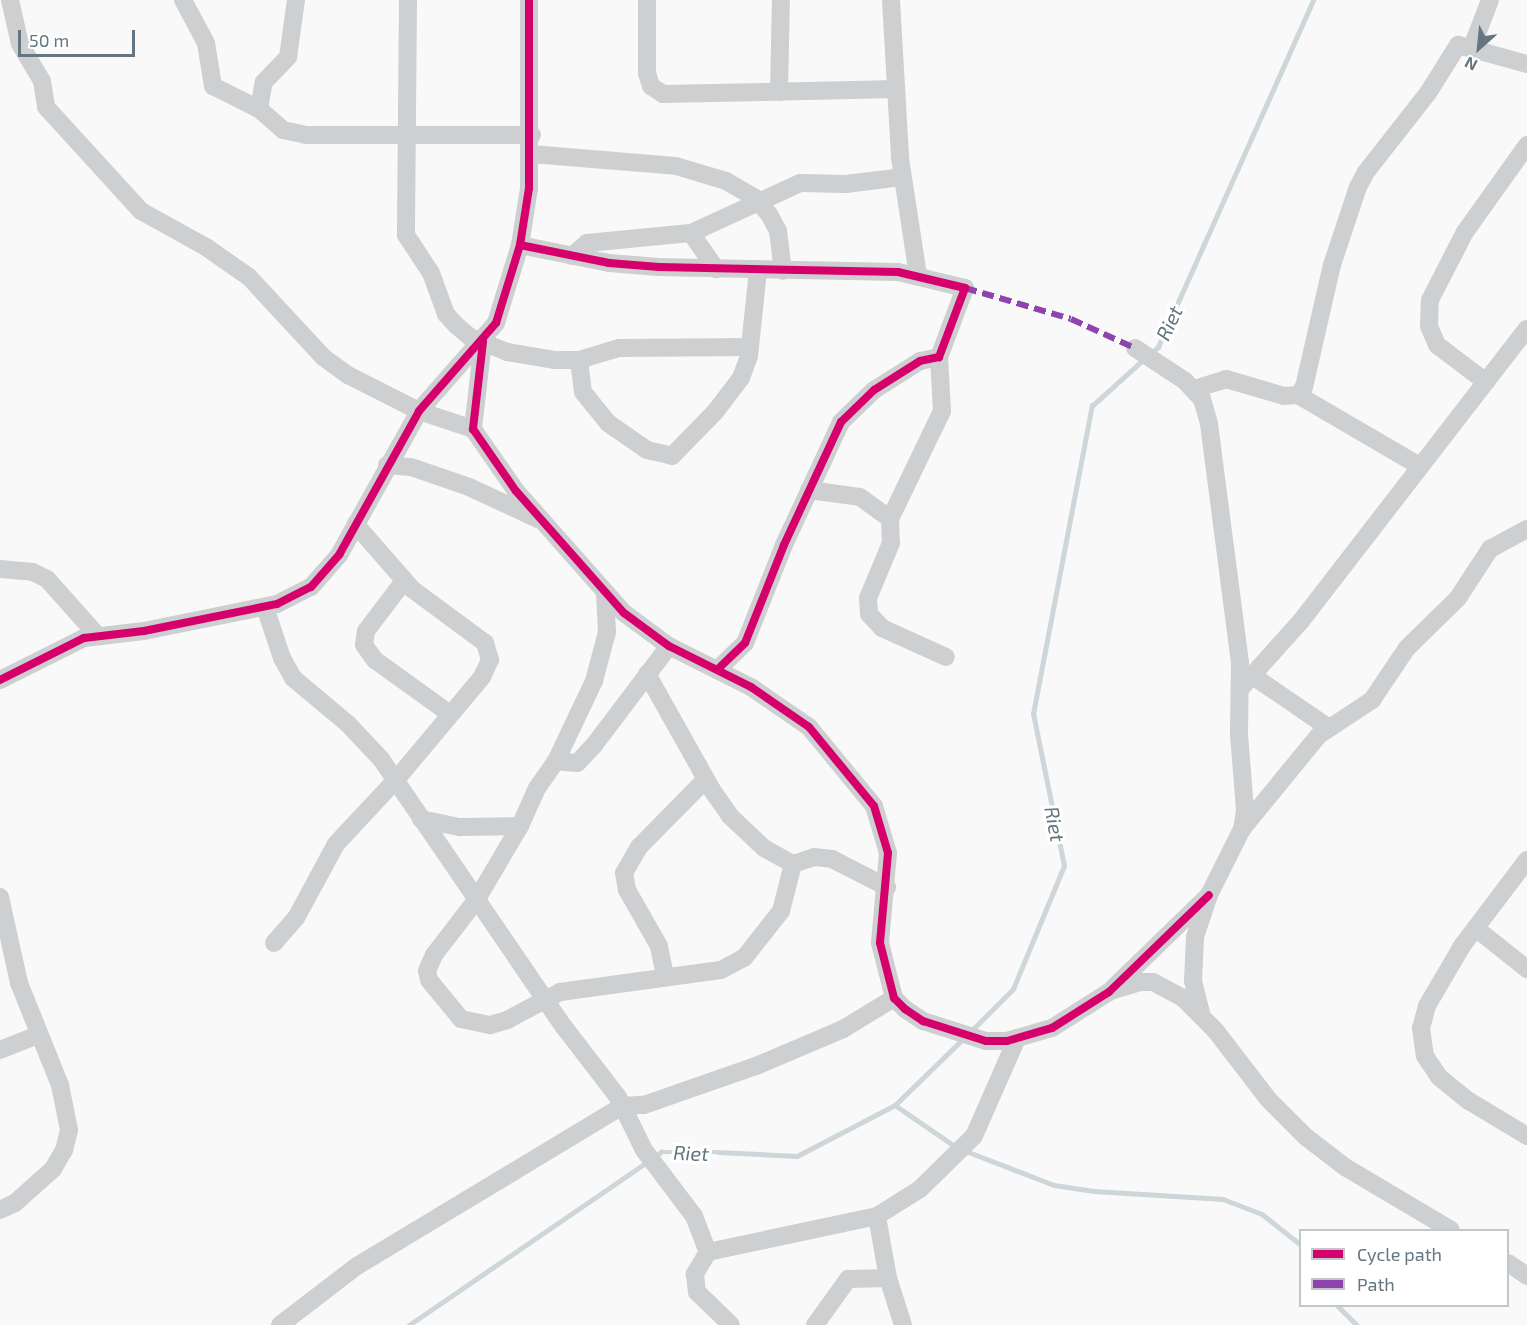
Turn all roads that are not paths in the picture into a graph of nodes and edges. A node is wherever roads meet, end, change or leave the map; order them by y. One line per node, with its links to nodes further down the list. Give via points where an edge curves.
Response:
1 (10, 0): 37 (street, via 20,44 42,81 46,107 141,211 207,247 249,277 323,357 348,375)
2 (183, 0): 14 (street, via 206,43 213,86)
3 (296, 0): 14 (street, via 288,57 264,82)
4 (408, 0): 15 (street)
5 (529, 0): 16 (street)
6 (647, 0): 13 (street, via 647,73 657,91 675,96)
7 (781, 0): 13 (street)
8 (891, 0): 12 (street)
9 (1490, 0): 10 (street)
10 (1472, 47): 11 (street); 36 (street, via 1462,44 1454,48 1428,93 1358,187 1326,287 1304,387)
11 (1527, 64)
12 (896, 89): 13 (street); 19 (street)
13 (779, 92)
14 (259, 109): 15 (street, via 283,130 299,134)
15 (409, 134): 16 (street); 29 (street, via 405,222 409,244 430,273 446,314 463,332)
16 (532, 135): 18 (street)
17 (1527, 145): 34 (street, via 1465,232 1430,300 1429,326 1437,345)
18 (531, 154): 20 (street, via 696,170 726,181); 22 (street)
19 (902, 177): 20 (street, via 846,184 800,183); 27 (street)
20 (758, 201): 21 (street); 26 (street, via 778,231)
21 (691, 233): 23 (street, via 587,243); 24 (street)
22 (520, 245): 23 (street); 29 (street, via 496,323)
23 (572, 256): 24 (street, via 609,263)
24 (716, 269): 25 (street)
25 (758, 270): 26 (street); 30 (street)
26 (783, 271): 27 (street)
27 (918, 275): 32 (street, via 964,288)
28 (1527, 329): 34 (street)
29 (483, 342): 33 (street, via 523,356); 37 (street); 38 (street)
30 (750, 347): 33 (street, via 619,348); 33 (street, via 741,378 679,451 666,457 647,450 608,423 583,392)
31 (1135, 348): 35 (street)
32 (939, 357): 41 (street, via 920,361 851,410 841,422); 42 (street, via 942,411)
33 (579, 360)
34 (1486, 382): 40 (street)
35 (1194, 389): 36 (street, via 1226,379 1284,396); 56 (street, via 1202,399 1209,424)
36 (1298, 395): 40 (street)
37 (418, 411): 38 (street); 39 (street)
38 (473, 429): 43 (street, via 516,491)
39 (387, 465): 43 (street, via 411,467 469,487); 44 (street)
40 (1418, 465): 56 (street, via 1301,621)
41 (809, 490): 42 (street, via 860,497); 53 (street, via 745,643)
42 (890, 519): 52 (street, via 891,543 868,598 869,614 882,628)
43 (548, 523): 48 (street)
44 (355, 524): 47 (street); 49 (street, via 339,555 311,587)
45 (1527, 529): 58 (street, via 1490,549 1458,598 1407,648 1372,700)
46 (0, 569): 50 (street, via 33,572 47,579)
47 (404, 581): 57 (street, via 488,647 488,668); 57 (street, via 366,631 364,645 375,660)
48 (605, 593): 51 (street); 59 (street, via 607,632 594,681)
49 (265, 607): 50 (street); 61 (street, via 293,678 370,745)
50 (98, 636): 55 (street, via 78,641)
51 (669, 646): 53 (street); 54 (street)
52 (946, 657)
53 (717, 669): 67 (street, via 809,727 855,779 883,828 888,853)
54 (647, 674): 59 (street, via 578,763); 60 (street)
55 (0, 680)
56 (1247, 682): 58 (street); 64 (street, via 1239,734 1245,811)
57 (450, 714): 61 (street)
58 (1329, 728): 64 (street, via 1302,752)
59 (556, 761): 63 (street, via 537,788)
60 (706, 779): 66 (street, via 737,823 773,855); 75 (street, via 639,847 624,873 624,883 659,946)
61 (395, 781): 62 (street); 73 (street, via 336,844 296,918)
62 (422, 819): 63 (street, via 460,827); 70 (street)
63 (520, 826): 70 (street)
64 (1242, 829): 68 (street)
65 (1527, 860): 72 (street)
66 (793, 864): 67 (street, via 814,857 832,859); 75 (street, via 781,911 744,958 722,970)
67 (887, 887): 78 (street, via 880,943)
68 (1209, 895): 76 (street); 79 (street, via 1193,952 1193,981)
69 (0, 897): 71 (street)
70 (477, 899): 77 (street); 77 (street, via 429,965 427,975 436,990 461,1019 479,1025 507,1020)
71 (2, 924): 80 (street)
72 (1478, 930): 74 (street); 84 (street, via 1462,946 1423,1015 1425,1056 1449,1086)
73 (274, 943)
74 (1527, 969)
75 (665, 975): 77 (street, via 594,985)
76 (1109, 992): 79 (street, via 1125,985 1153,982); 81 (street, via 1067,1022)
77 (545, 998): 83 (street)
78 (894, 998): 81 (street, via 923,1021 979,1040); 83 (street, via 849,1026 766,1062 644,1105)
79 (1201, 1012): 87 (street, via 1269,1100 1306,1137 1365,1179)
80 (38, 1035): 82 (street); 85 (street, via 60,1084 69,1137 52,1169 15,1203)
81 (1017, 1038): 86 (street, via 974,1136 920,1189)
82 (0, 1050)
83 (622, 1106): 88 (street, via 644,1150 694,1216); 92 (street, via 357,1266)
84 (1527, 1136)
85 (0, 1210)
86 (877, 1216): 88 (street); 91 (street)
87 (1449, 1229)
88 (708, 1252): 93 (street, via 695,1274 697,1292)
89 (1509, 1264): 90 (street)
90 (1527, 1276)
91 (888, 1278): 94 (street, via 848,1279); 95 (street)
92 (280, 1325)
93 (730, 1325)
94 (814, 1325)
95 (903, 1325)

